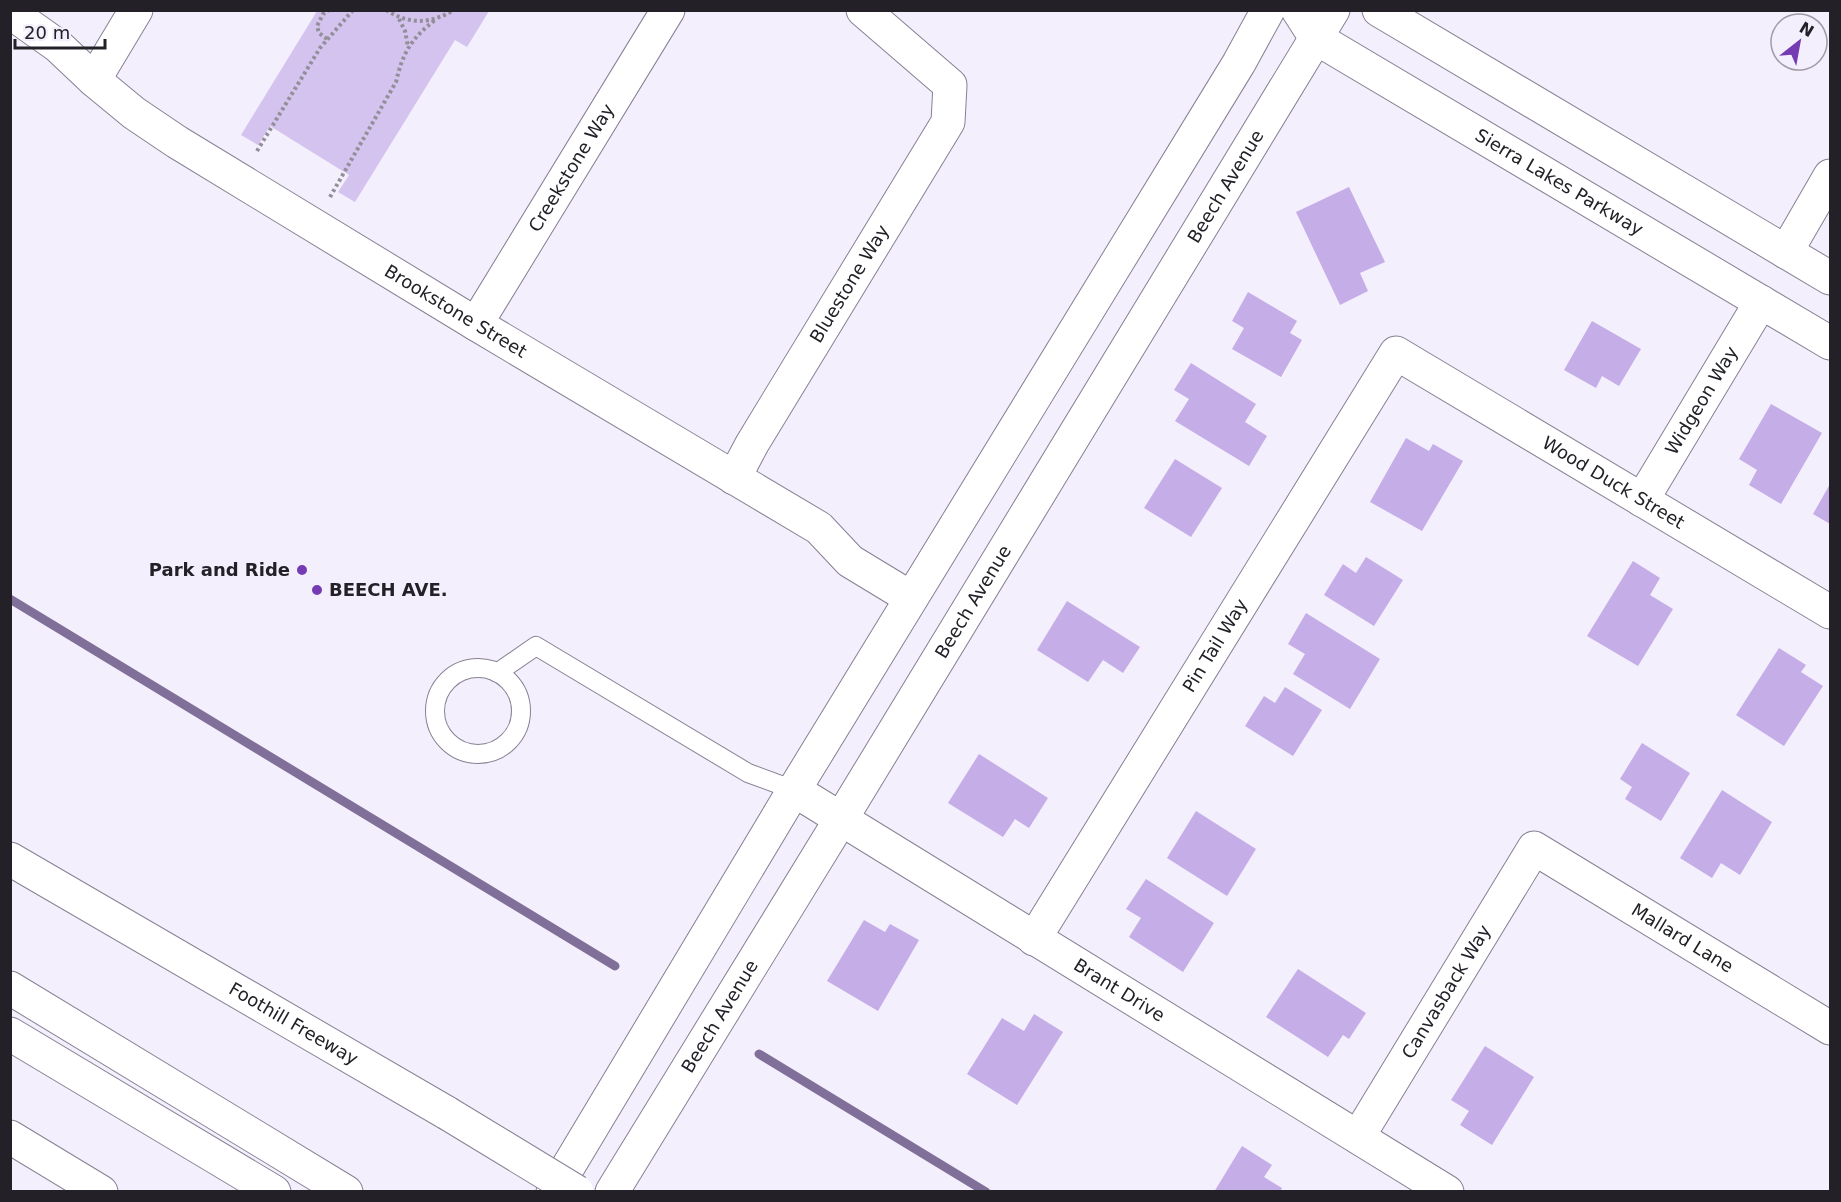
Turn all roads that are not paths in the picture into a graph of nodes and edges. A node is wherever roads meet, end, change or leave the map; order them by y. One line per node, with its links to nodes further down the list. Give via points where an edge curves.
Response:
1 (136, 10): 10 (main road)
2 (668, 10): 15 (main road, Creekstone Way)
3 (863, 10): 18 (main road, Bluestone Way, via 950,85 948,122)
4 (1268, 10): 20 (main road)
5 (1298, 10): 9 (main road, Sierra Lakes Parkway)
6 (1333, 10): 9 (main road, Beech Avenue)
7 (1379, 10): 12 (main road)
8 (10, 12): 10 (main road, Brookstone Street, via 58,46)
9 (1316, 38): 14 (main road, Sierra Lakes Parkway); 24 (main road, Beech Avenue)
10 (94, 80): 15 (main road, Brookstone Street, via 177,142)
11 (1830, 176): 12 (main road)
12 (1786, 252): 13 (main road)
13 (1830, 278)
14 (1761, 302): 16 (main road, Sierra Lakes Parkway); 19 (main road, Widgeon Way)
15 (476, 324): 18 (main road, Brookstone Street)
16 (1830, 343)
17 (1396, 353): 19 (main road, Wood Duck Street); 27 (main road, Pin Tail Way)
18 (734, 478): 20 (main road, Brookstone Street, via 819,528 850,561)
19 (1642, 500): 21 (main road, Wood Duck Street)
20 (911, 598): 23 (main road)
21 (1830, 612)
22 (497, 672): 22 (lane, via 470,668 456,673 438,694 434,708 441,734 464,752 493,752 515,734 521,705 517,692); 23 (lane, via 536,646 748,773)
23 (794, 790): 24 (main road, Brant Drive); 36 (main road)
24 (842, 819): 27 (main road, Brant Drive); 38 (main road, Beech Avenue)
25 (1534, 848): 29 (main road, Mallard Lane); 32 (main road, Canvasback Way)
26 (10, 859): 37 (main road, Foothill Freeway, bridge)
27 (1034, 939): 32 (main road, Brant Drive)
28 (10, 988): 35 (main road)
29 (1830, 1028)
30 (10, 1034): 34 (main road)
31 (10, 1137): 33 (main road)
32 (1359, 1137): 39 (main road, Brant Drive)
33 (101, 1191)
34 (274, 1191)
35 (346, 1191)
36 (553, 1191)
37 (577, 1191)
38 (612, 1191)
39 (1447, 1191)

